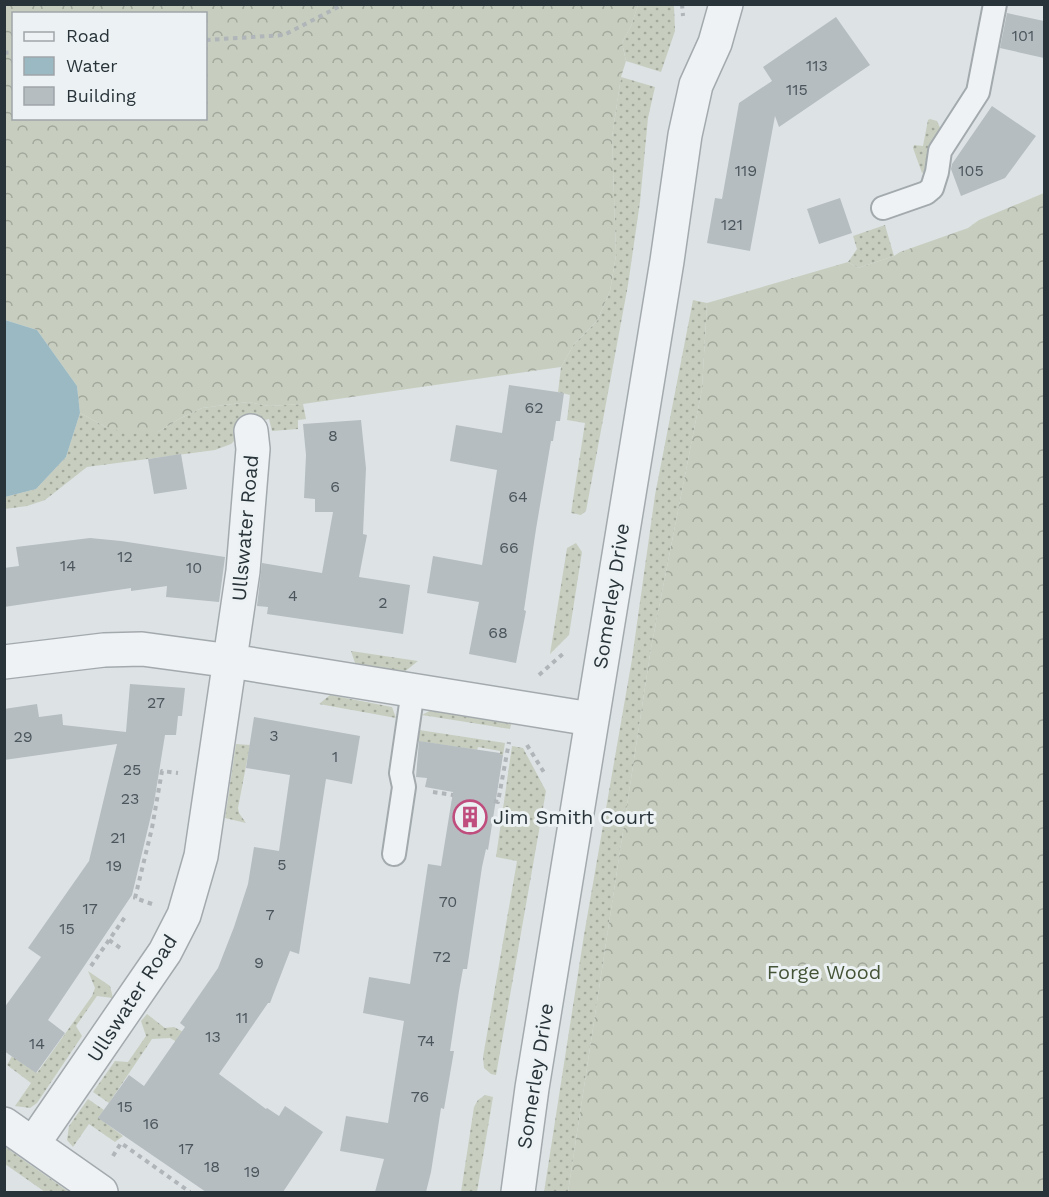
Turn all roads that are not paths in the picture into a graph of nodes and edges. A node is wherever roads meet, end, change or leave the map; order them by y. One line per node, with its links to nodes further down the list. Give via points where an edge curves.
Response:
1 (726, 4): 8 (street, Somerley Drive, via 715,44 696,85 686,135)
2 (996, 4): 3 (lane, via 978,92 940,152 932,188)
3 (884, 208)
4 (251, 431): 5 (street, Ullswater Road, via 247,529)
5 (231, 661): 6 (street, via 142,649); 7 (street); 11 (street, Ullswater Road, via 201,856 184,915 165,952)
6 (4, 662)
7 (413, 690): 8 (street); 9 (lane)
8 (591, 719): 13 (street, Somerley Drive)
9 (394, 854)
10 (4, 1124): 11 (street)
11 (33, 1144): 12 (street)
12 (97, 1189)
13 (518, 1192)

